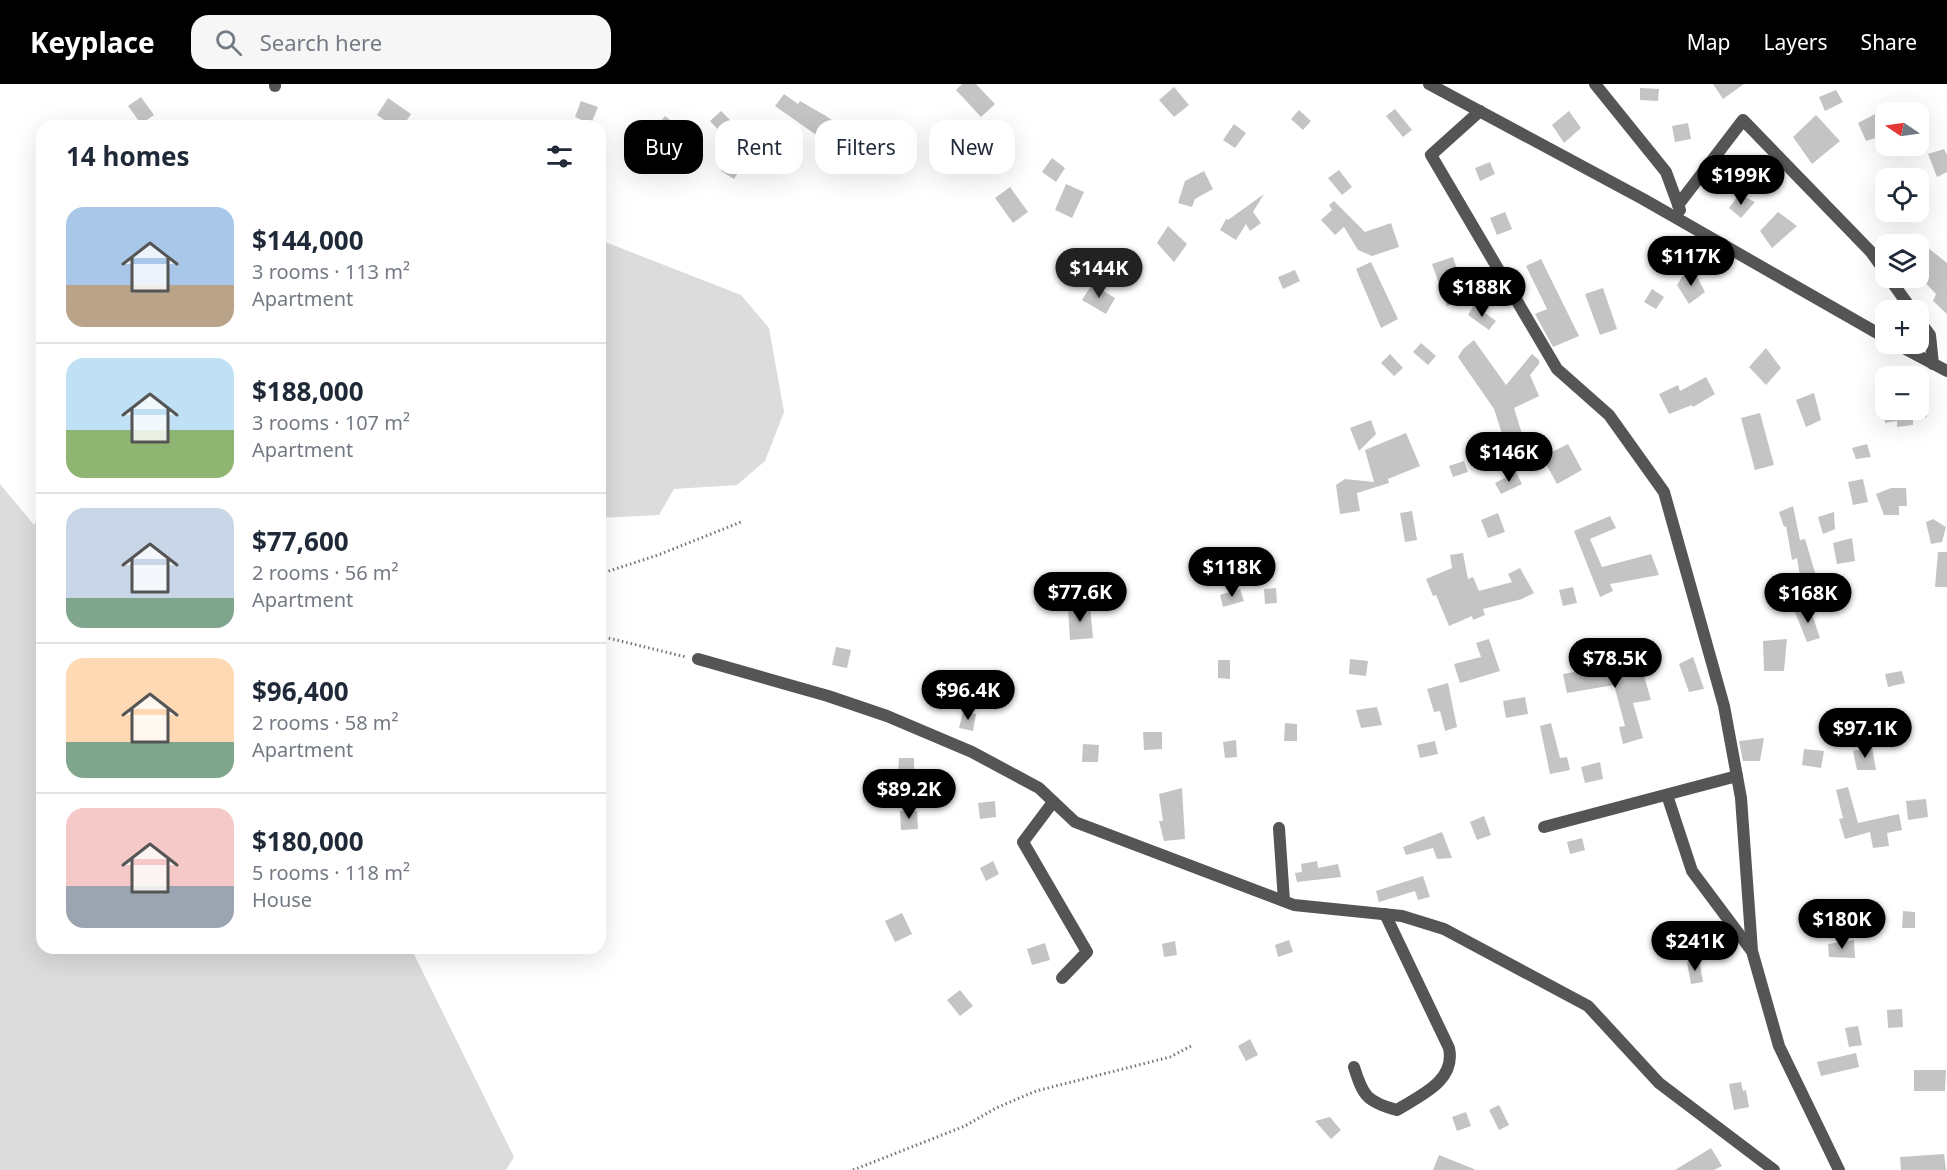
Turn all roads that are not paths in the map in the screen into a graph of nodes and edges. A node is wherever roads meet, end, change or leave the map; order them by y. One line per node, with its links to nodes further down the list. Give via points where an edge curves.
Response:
1 (1428, 84): 3 (street)
2 (1595, 84): 4 (street, via 1666,172)
3 (1480, 111): 5 (street); 13 (street, via 1431,155 1557,369 1609,415 1664,492 1724,706)
4 (1678, 205): 5 (street); 6 (street, via 1743,120)
5 (1685, 223): 7 (street)
6 (1875, 258)
7 (1875, 332)
8 (1929, 334): 10 (street)
9 (1914, 354): 10 (street)
10 (1933, 364): 11 (street)
11 (1947, 371)
12 (698, 659): 15 (street, via 887,716 972,752 1039,788)
13 (1737, 776): 14 (street); 20 (street)
14 (1666, 795): 16 (street); 20 (street, via 1692,871)
15 (1053, 802): 18 (street, via 1075,822); 21 (street, via 1023,843 1087,952)
16 (1544, 827)
17 (1279, 828): 18 (street)
18 (1284, 901): 19 (street)
19 (1385, 914): 22 (street, via 1451,1058 1442,1080 1397,1110 1375,1104 1361,1091); 23 (street, via 1444,929 1588,1006 1659,1083)
20 (1752, 951): 24 (street, via 1779,1046)
21 (1062, 978)
22 (1354, 1067)
23 (1774, 1170)
24 (1839, 1170)

